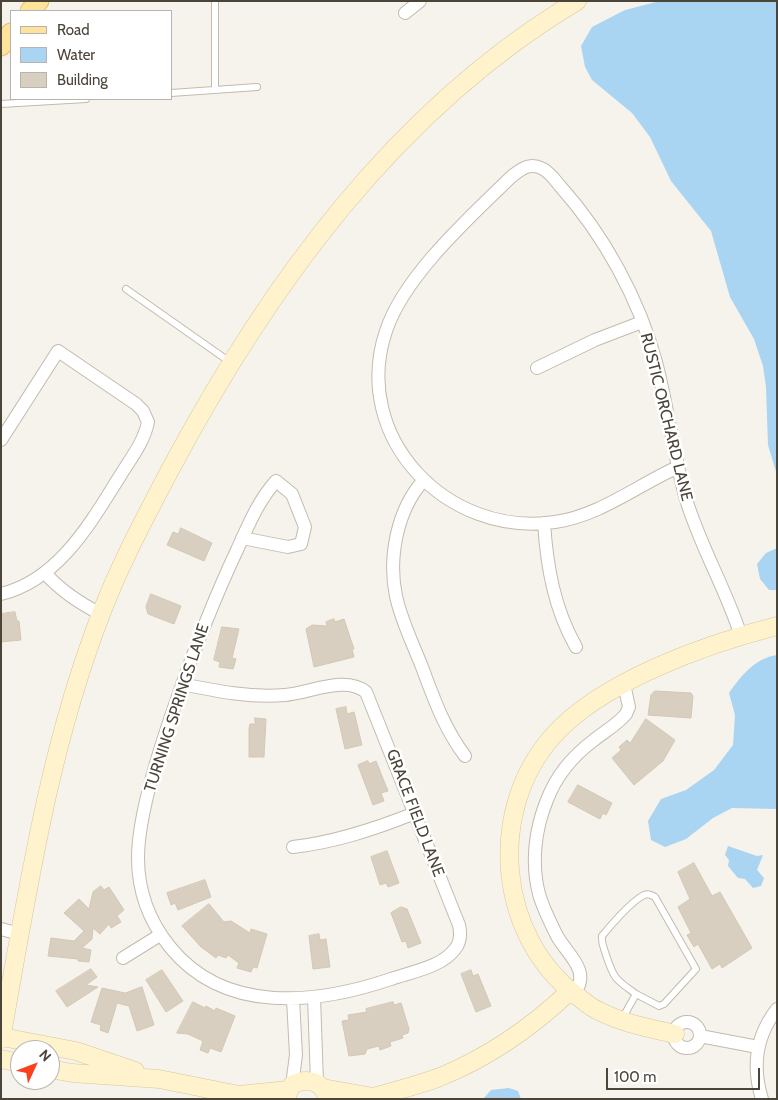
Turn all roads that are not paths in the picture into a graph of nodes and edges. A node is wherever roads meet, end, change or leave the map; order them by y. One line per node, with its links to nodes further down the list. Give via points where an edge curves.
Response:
1 (215, 1): 8 (lane)
2 (420, 1): 4 (street)
3 (577, 1): 14 (street, via 477,71 377,167 283,284)
4 (405, 13)
5 (10, 34): 6 (main road)
6 (1, 46)
7 (257, 87): 8 (lane)
8 (215, 90): 9 (lane)
9 (172, 93)
10 (69, 100): 11 (lane)
11 (1, 104)
12 (126, 289): 14 (lane)
13 (642, 322): 15 (street); 17 (street, RUSTIC ORCHARD LANE, via 655,360); 18 (street, RUSTIC ORCHARD LANE, via 618,271 589,223 547,171 526,166 463,225 412,283 391,318 380,354 380,397 398,446)
14 (231, 363): 23 (street, via 143,521)
15 (537, 368)
16 (1, 440): 21 (street, via 58,351 136,404 148,422 141,442 95,517)
17 (678, 467): 19 (street, via 592,512); 25 (street, RUSTIC ORCHARD LANE, via 693,519 730,602)
18 (423, 481): 19 (street, via 449,501 481,517 514,523); 29 (street, via 407,505 396,537 392,565 396,595 442,720)
19 (544, 523): 26 (street, via 554,597)
20 (242, 538): 20 (street, TURNING SPRINGS LANE, via 288,546 300,544 305,527 292,494 276,481 264,495); 27 (street, TURNING SPRINGS LANE, via 206,618)
21 (45, 573): 22 (street, via 18,590); 23 (street, via 56,586)
22 (1, 594)
23 (101, 614): 33 (street, via 51,781)
24 (777, 626): 25 (street)
25 (741, 636): 28 (street, via 666,664)
26 (576, 647)
27 (182, 684): 30 (street, GRACE FIELD LANE, via 255,696 285,695 344,684 360,687 370,698); 34 (street, TURNING SPRINGS LANE, via 140,834 138,857 143,897)
28 (624, 684): 37 (street, via 629,707 626,714 572,760 557,780 540,820 535,848 539,892 547,917 581,976 580,986 575,992); 37 (street, via 573,717 552,736 535,760 515,809 509,868 522,925 552,973)
29 (465, 756)
30 (415, 814): 31 (street, via 351,837); 35 (street, GRACE FIELD LANE, via 459,925)
31 (293, 847)
32 (1, 929): 33 (street)
33 (20, 934): 45 (street)
34 (160, 935): 36 (street); 40 (street, TURNING SPRINGS LANE, via 189,967 226,990 252,997)
35 (459, 943): 39 (street, TURNING SPRINGS LANE, via 449,956 436,963 372,985)
36 (123, 958)
37 (570, 990): 42 (street, via 598,1011); 52 (street, via 547,1013 495,1050 439,1077)
38 (636, 994): 38 (lane, via 659,1006 664,1004 696,969 655,897 650,894 627,909 601,941 610,972); 42 (lane)
39 (314, 997): 40 (street, TURNING SPRINGS LANE); 49 (street)
40 (293, 999): 50 (street, via 296,1055)
41 (777, 1010): 46 (street)
42 (621, 1020): 43 (street)
43 (675, 1034): 44 (street, via 680,1025 688,1022 696,1026); 44 (street, via 677,1043 686,1048 696,1044)
44 (700, 1036): 46 (street)
45 (2, 1038): 48 (street, via 76,1051)
46 (758, 1047): 53 (street, via 757,1078)
47 (60, 1071): 48 (street)
48 (159, 1079): 51 (street)
49 (322, 1090): 50 (street, via 305,1080); 52 (street)
50 (289, 1092): 51 (street)
51 (242, 1097)
52 (370, 1098)
53 (762, 1099)

